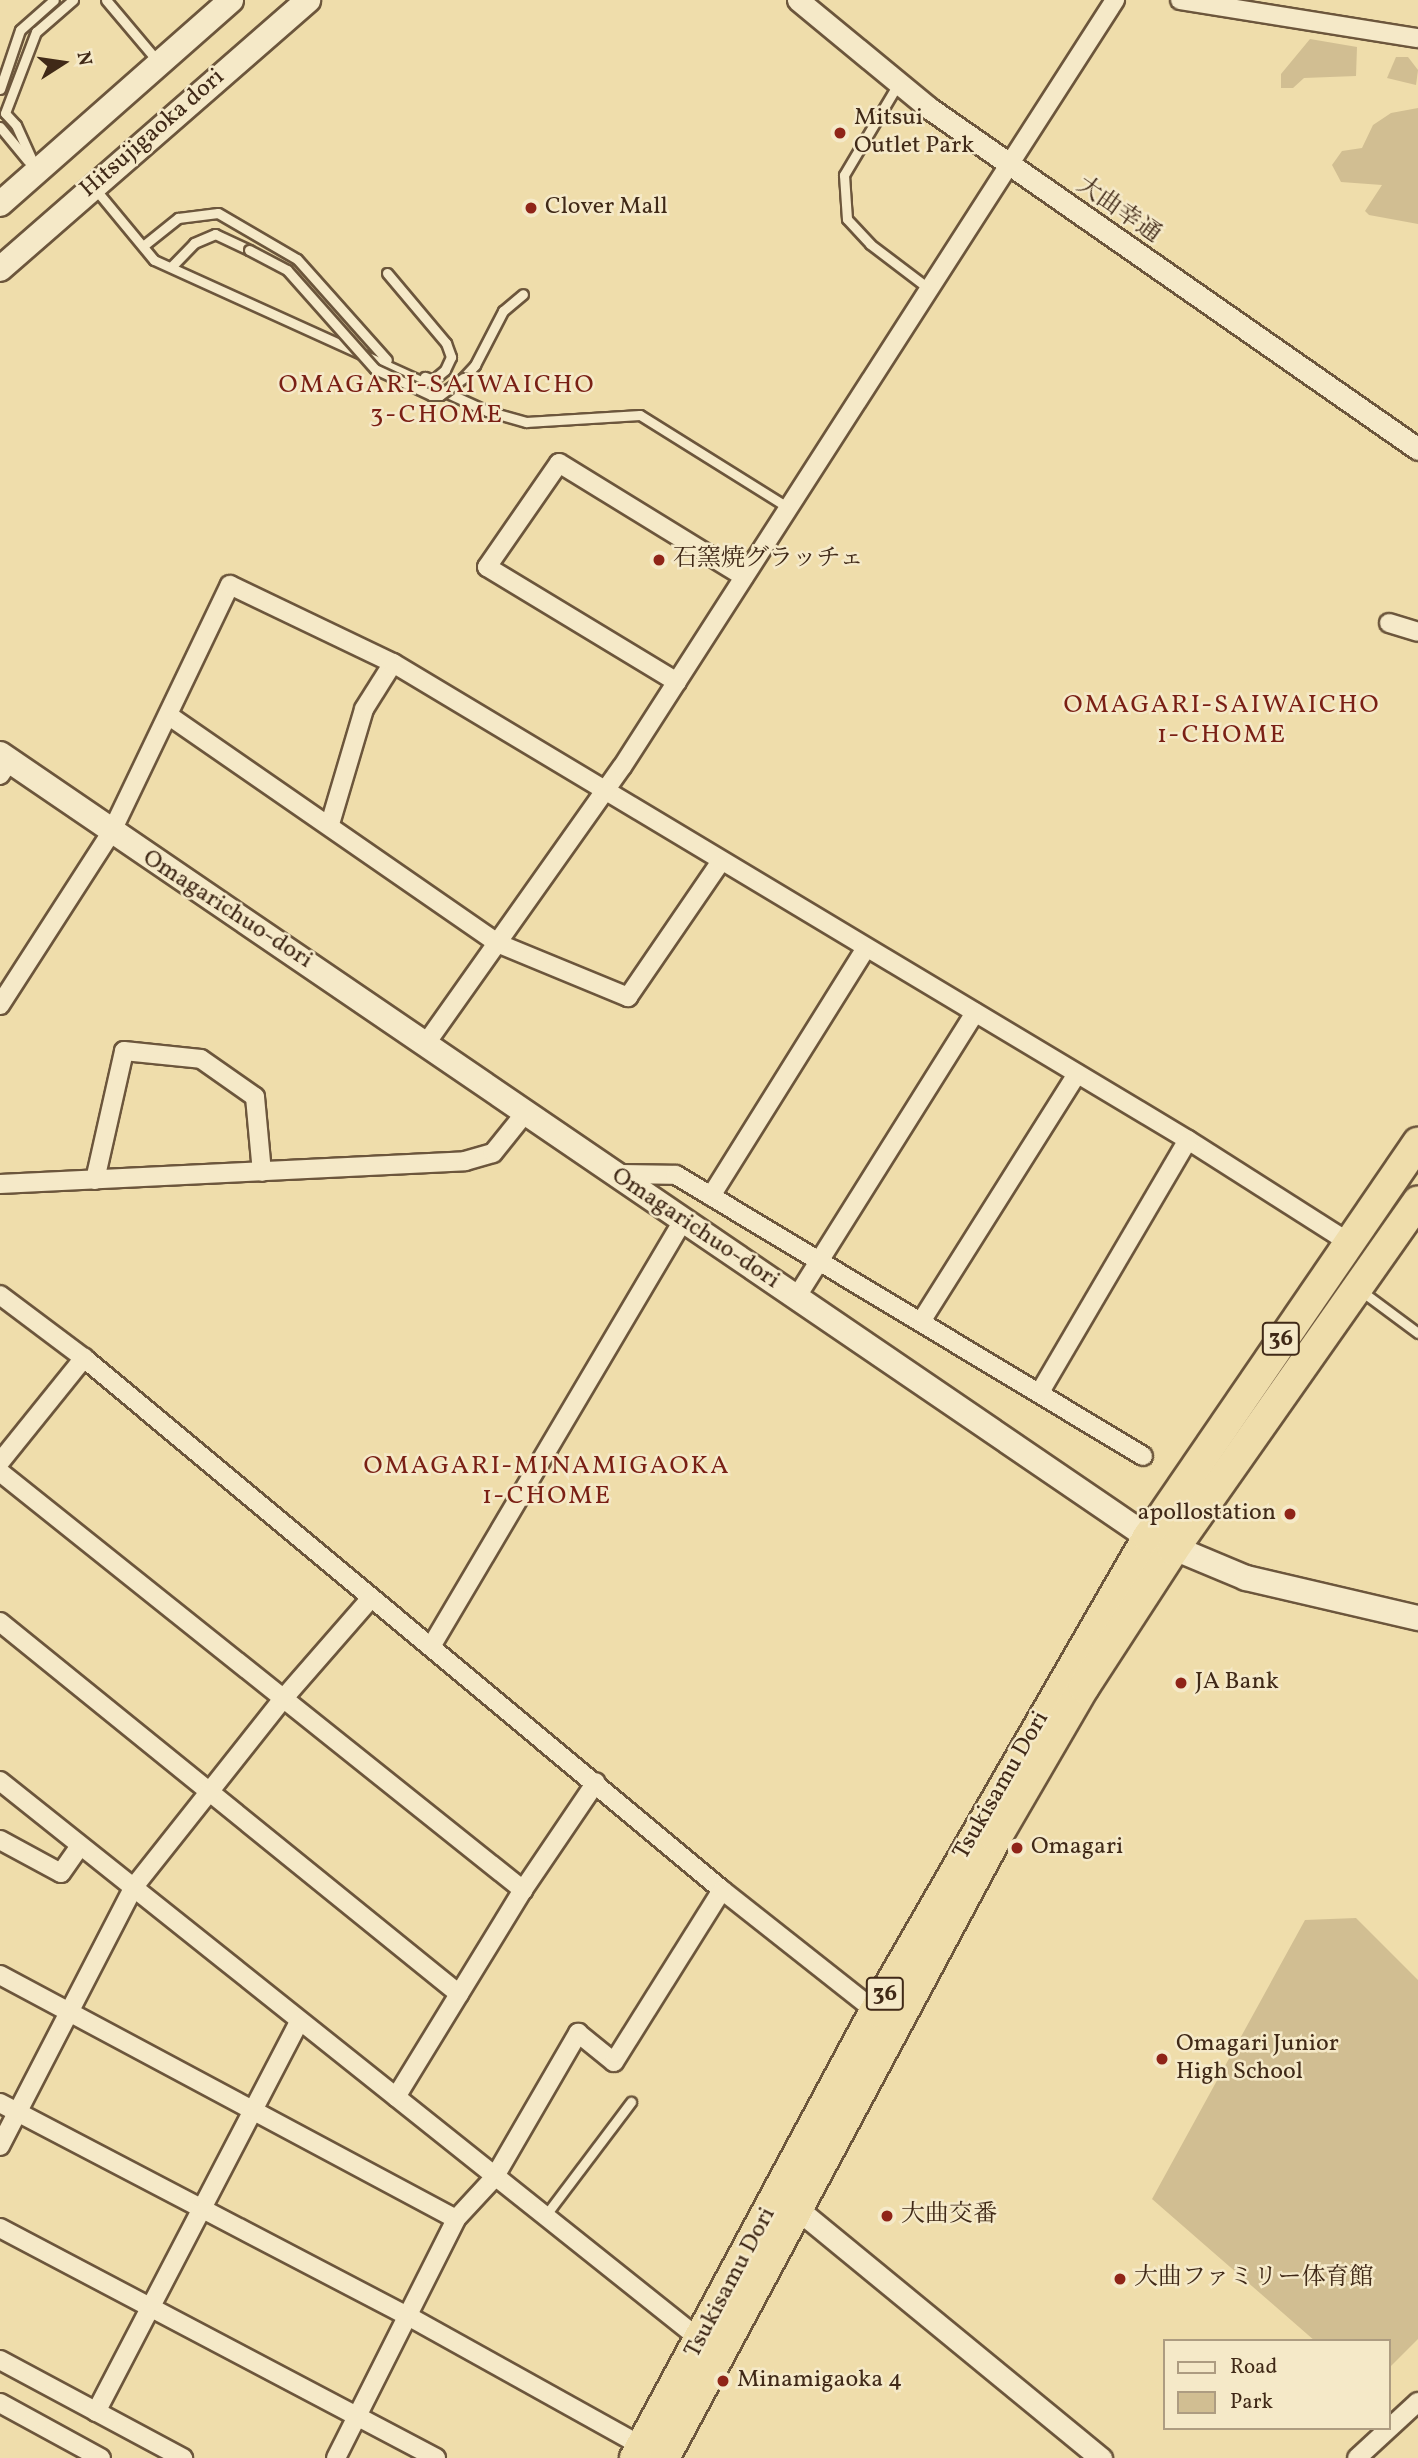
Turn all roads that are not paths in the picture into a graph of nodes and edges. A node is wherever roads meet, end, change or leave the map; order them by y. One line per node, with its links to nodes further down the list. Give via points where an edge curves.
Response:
1 (54, 0): 13 (lane, via 20,30)
2 (73, 0): 16 (lane, via 36,32 5,113 16,125)
3 (106, 0): 11 (lane)
4 (231, 0): 11 (main road, Hitsujigaoka dori)
5 (308, 0): 17 (main road, Hitsujigaoka dori)
6 (799, 0): 12 (street, 大曲幸通)
7 (1115, 0): 15 (street)
8 (1180, 0): 9 (street)
9 (1242, 5): 10 (street)
10 (1418, 38)
11 (159, 64): 16 (main road, Hitsujigaoka dori)
12 (898, 83): 15 (street, 大曲幸通); 23 (lane, via 844,175 847,219 870,244)
13 (0, 89)
14 (0, 127): 16 (lane)
15 (1008, 165): 23 (street); 25 (street, 大曲幸通)
16 (36, 171): 18 (main road, Hitsujigaoka dori)
17 (93, 186): 19 (lane); 21 (main road, Hitsujigaoka dori)
18 (0, 204)
19 (143, 246): 20 (lane, via 154,260); 22 (lane, via 178,218 196,212 218,213 297,259 383,359 433,380 451,357 446,343)
20 (171, 267): 24 (lane, bridge, via 194,243 215,234 249,250 287,270 374,369 440,396 475,365 503,311); 26 (lane, via 487,411 526,422 640,415)
21 (0, 269)
22 (387, 274)
23 (928, 288): 26 (street)
24 (523, 294)
25 (1418, 449)
26 (789, 508): 27 (street)
27 (744, 577): 31 (street); 31 (street, via 559,463 487,567)
28 (1389, 623): 29 (street)
29 (1418, 632)
30 (393, 663): 32 (street, via 230,585); 34 (street); 35 (street, via 363,709)
31 (677, 682): 34 (street)
32 (167, 715): 35 (street); 36 (street)
33 (2, 760): 36 (main road, Omagarichuo-dori)
34 (605, 792): 37 (street); 38 (street)
35 (330, 824): 38 (street)
36 (111, 833): 40 (street); 42 (main road, Omagarichuo-dori)
37 (721, 861): 38 (street, via 628,997); 39 (street)
38 (497, 943): 42 (street)
39 (866, 948): 41 (street); 51 (street)
40 (0, 1001)
41 (975, 1013): 43 (street); 55 (street)
42 (427, 1042): 44 (main road, Omagarichuo-dori)
43 (1077, 1074): 45 (street); 59 (street)
44 (526, 1112): 47 (street, via 493,1153 465,1161); 48 (main road, Omagarichuo-dori)
45 (1188, 1140): 54 (street); 62 (street)
46 (1418, 1143): 54 (highway, Tsukisamu Dori / 36)
47 (262, 1172): 49 (street); 49 (street, via 255,1097 201,1059 124,1051)
48 (615, 1174): 51 (street, via 676,1175); 53 (main road, Omagarichuo-dori)
49 (95, 1180): 50 (street)
50 (0, 1184)
51 (711, 1196): 55 (street)
52 (1418, 1200): 56 (highway, Tsukisamu Dori / 36)
53 (683, 1220): 58 (main road, Omagarichuo-dori); 70 (street)
54 (1348, 1242): 66 (highway, Tsukisamu Dori / 36)
55 (819, 1260): 58 (street); 59 (street)
56 (1356, 1287): 60 (lane); 66 (highway, Tsukisamu Dori / 36)
57 (0, 1295): 61 (street)
58 (796, 1298): 66 (main road, Omagarichuo-dori)
59 (922, 1320): 62 (street)
60 (1418, 1333)
61 (84, 1358): 64 (street); 67 (street)
62 (1040, 1392): 63 (street)
63 (1143, 1456)
64 (0, 1462)
65 (0, 1472): 71 (street)
66 (1160, 1543): 68 (main road, Omagarichuo-dori, via 1246,1578); 83 (highway, Tsukisamu Dori / 36); 92 (highway, Tsukisamu Dori / 36, via 1084,1687)
67 (371, 1598): 70 (street); 71 (street)
68 (1418, 1618)
69 (0, 1622): 74 (street)
70 (432, 1645): 73 (street)
71 (283, 1699): 74 (street); 78 (street)
72 (0, 1781): 76 (street)
73 (596, 1782): 78 (street); 79 (street)
74 (211, 1790): 77 (street); 81 (street)
75 (0, 1840): 76 (street, via 61,1872)
76 (80, 1846): 77 (street)
77 (134, 1888): 82 (street); 84 (street)
78 (523, 1890): 81 (street)
79 (722, 1890): 83 (street); 91 (street, via 614,2062 578,2034)
80 (0, 1975): 82 (street)
81 (459, 1994): 85 (street)
82 (71, 2011): 88 (street); 89 (street)
83 (875, 2011): 92 (highway, Tsukisamu Dori / 36)
84 (299, 2022): 85 (street); 88 (street)
85 (396, 2097): 91 (street)
86 (631, 2102): 94 (lane)
87 (0, 2103): 89 (street)
88 (255, 2109): 93 (street); 95 (street)
89 (18, 2112): 90 (street); 93 (street)
90 (0, 2146)
91 (494, 2178): 94 (street); 95 (street)
92 (788, 2202): 99 (highway, Tsukisamu Dori / 36); 107 (highway, Tsukisamu Dori / 36); 112 (street)
93 (202, 2212): 97 (street); 98 (street)
94 (544, 2218): 99 (street)
95 (456, 2220): 98 (street)
96 (0, 2228): 97 (street)
97 (149, 2309): 103 (street); 104 (street)
98 (408, 2316): 104 (street); 107 (street)
99 (702, 2341): 107 (highway, Tsukisamu Dori / 36)
100 (0, 2360): 103 (street)
101 (1418, 2402): 105 (street)
102 (0, 2403): 108 (street)
103 (96, 2412): 109 (street)
104 (356, 2416): 110 (street); 111 (street)
105 (1390, 2428)
106 (1388, 2430): 113 (street)
107 (647, 2454)
108 (100, 2458)
109 (183, 2458)
110 (336, 2458)
111 (436, 2458)
112 (1101, 2458)
113 (1357, 2458)

